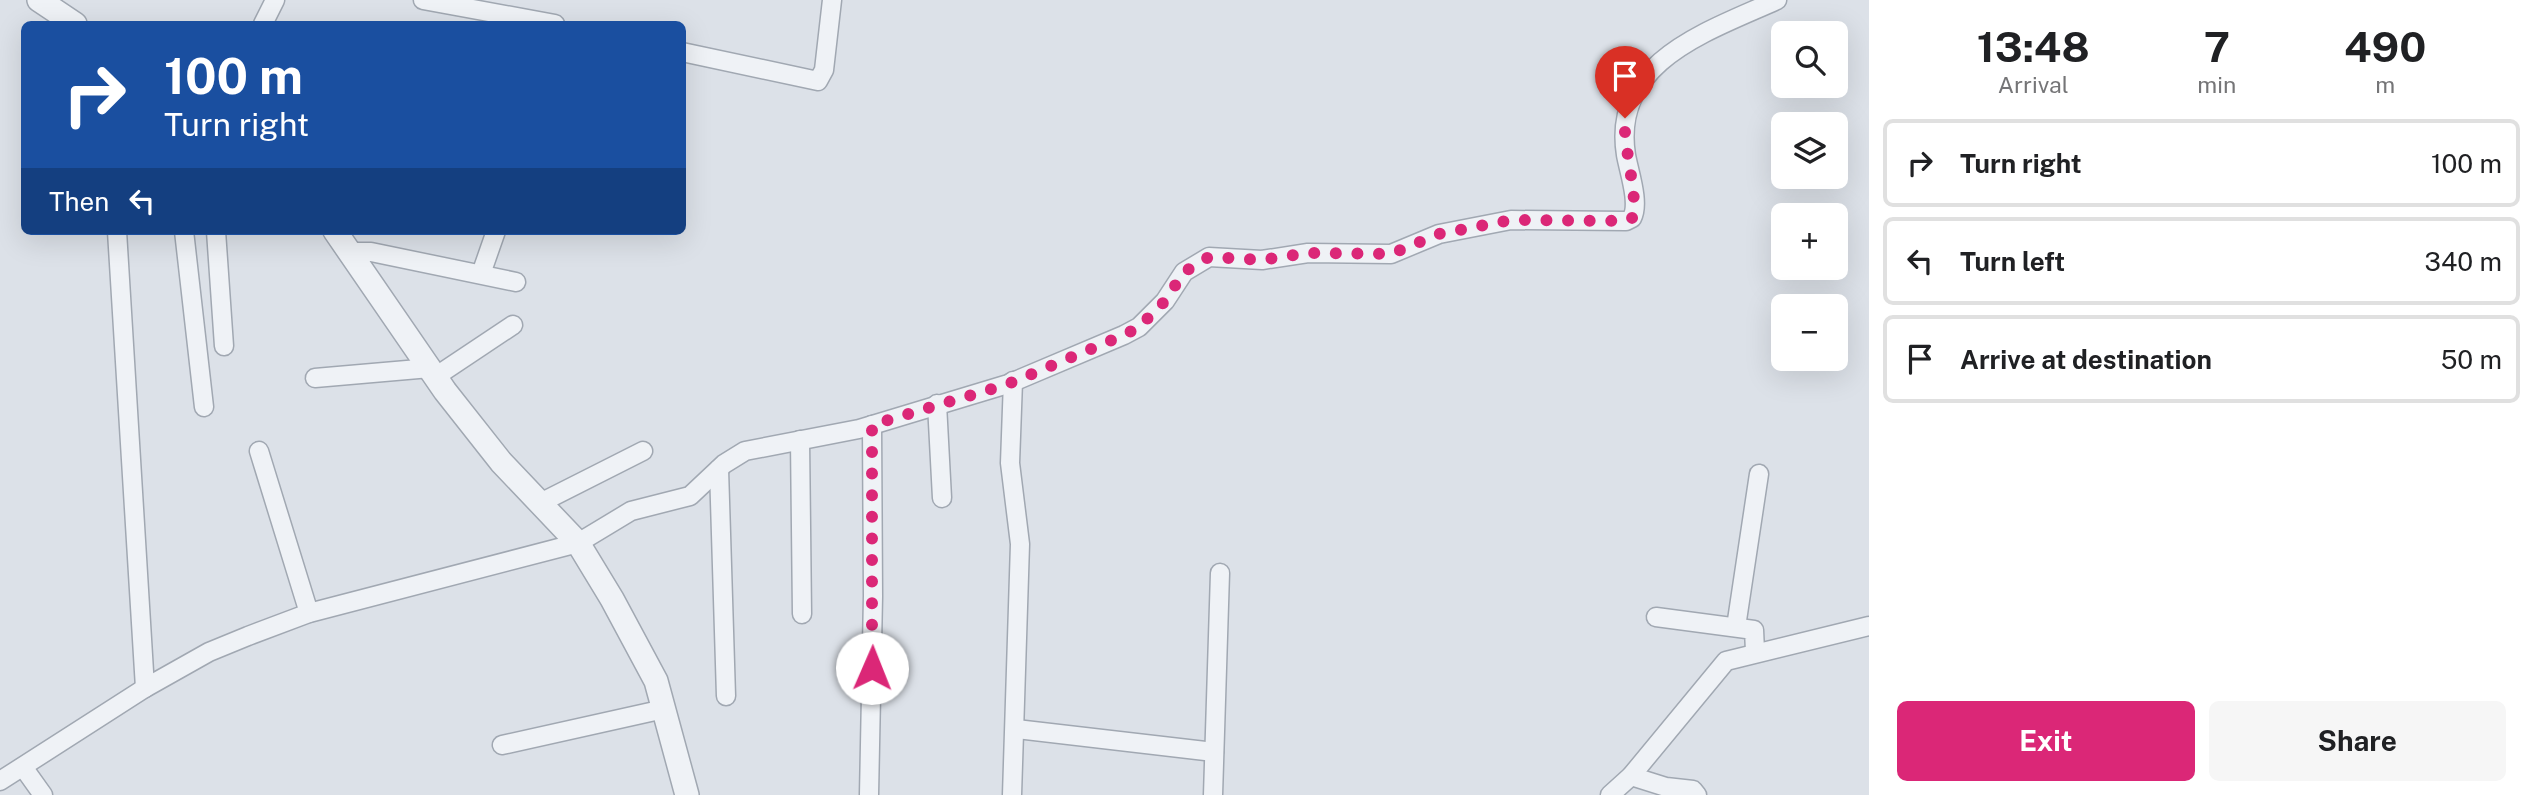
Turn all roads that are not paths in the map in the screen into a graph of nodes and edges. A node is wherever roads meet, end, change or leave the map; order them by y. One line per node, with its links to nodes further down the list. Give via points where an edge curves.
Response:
1 (39, 0): 6 (street)
2 (275, 0): 7 (street)
3 (423, 0): 8 (street)
4 (832, 0): 9 (street, via 824,70 818,81)
5 (1777, 0): 22 (street, via 1668,52 1642,80 1625,118 1623,135 1635,206 1632,218 1626,221 1511,220 1439,234 1391,254 1308,253 1262,260 1209,257 1184,272 1165,301 1139,327)
6 (70, 21)
7 (264, 21)
8 (538, 21)
9 (686, 53)
10 (117, 235): 41 (street)
11 (184, 235): 24 (street)
12 (216, 235): 19 (street)
13 (338, 235): 15 (street)
14 (495, 235): 16 (street)
15 (349, 252): 16 (street, via 370,252); 20 (street)
16 (481, 275): 17 (street)
17 (516, 282)
18 (513, 325): 20 (street)
19 (224, 346)
20 (433, 373): 21 (street); 32 (street, via 501,462)
21 (314, 379)
22 (1013, 381): 23 (street); 44 (street, via 1010,463 1020,544)
23 (937, 404): 25 (street); 31 (street)
24 (204, 407)
25 (872, 425): 26 (street); 52 (street)
26 (800, 440): 29 (street, via 745,451); 36 (street)
27 (259, 451): 35 (street)
28 (643, 451): 32 (street)
29 (719, 469): 33 (street, via 690,496 631,511); 42 (street)
30 (1759, 474): 39 (street)
31 (942, 498)
32 (540, 503): 33 (street)
33 (578, 543): 35 (street); 43 (street, via 656,681)
34 (1220, 573): 46 (street)
35 (309, 613): 41 (street, via 209,652)
36 (802, 614)
37 (1656, 617): 39 (street)
38 (1869, 626): 40 (street)
39 (1736, 628): 40 (street, via 1754,630)
40 (1755, 651): 48 (street, via 1726,661)
41 (145, 688): 47 (street)
42 (726, 696)
43 (664, 709): 45 (street); 51 (street)
44 (1016, 729): 46 (street); 53 (street)
45 (502, 745)
46 (1214, 752): 54 (street)
47 (23, 767): 49 (street); 50 (street)
48 (1631, 776): 55 (street); 56 (street, via 1693,790)
49 (0, 780)
50 (43, 795)
51 (687, 795)
52 (869, 795)
53 (1012, 795)
54 (1213, 795)
55 (1610, 795)
56 (1696, 795)

